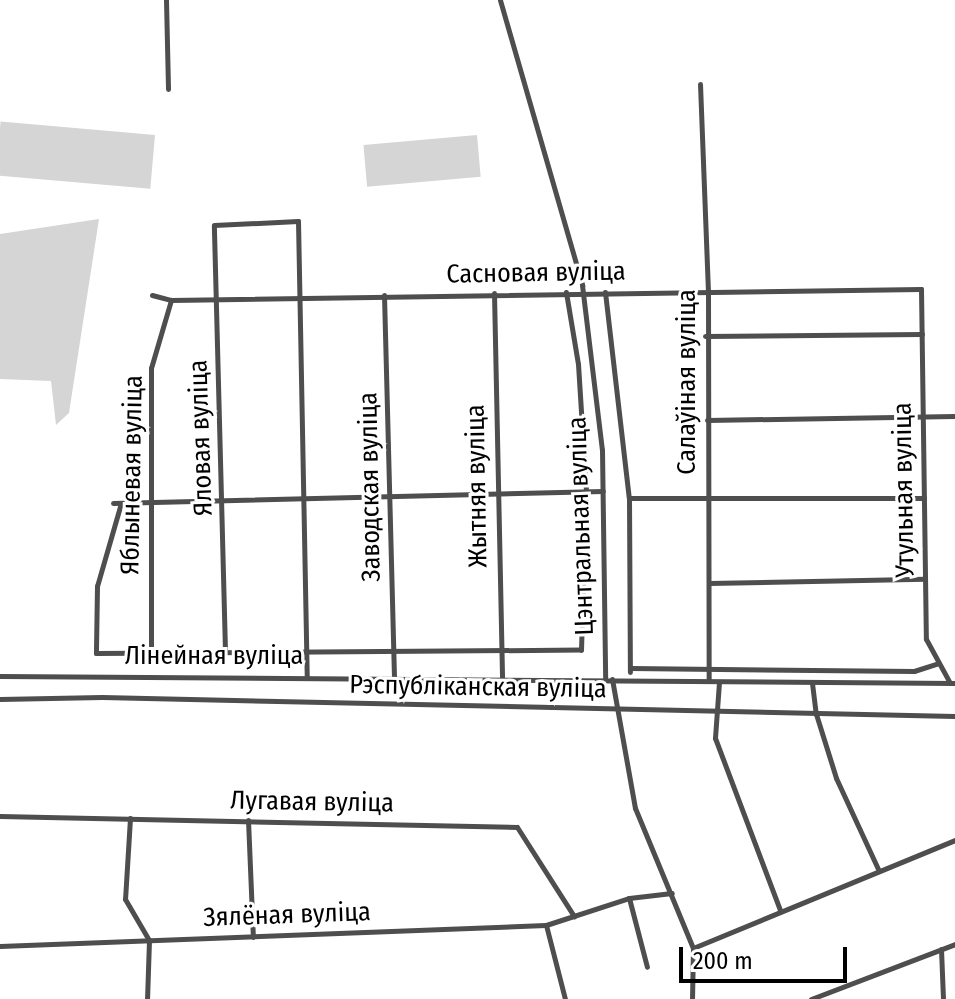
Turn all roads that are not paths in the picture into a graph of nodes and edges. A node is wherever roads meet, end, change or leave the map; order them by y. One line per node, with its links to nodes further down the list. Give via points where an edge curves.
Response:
1 (166, 0): 4 (street)
2 (500, 0): 6 (street, Цэнтральная вуліца)
3 (700, 84): 7 (street, Салаўіная вуліца)
4 (168, 89)
5 (921, 289): 7 (street, Сасновая вуліца); 16 (street, Утульная вуліца)
6 (582, 291): 8 (street, Сасновая вуліца); 9 (street, Сасновая вуліца); 22 (street, Цэнтральная вуліца)
7 (708, 291): 9 (street, Сасновая вуліца); 17 (street, Салаўіная вуліца)
8 (566, 292): 10 (street, Сасновая вуліца); 21 (street, via 578,364)
9 (605, 292): 26 (street, Цэнтральная вуліца)
10 (494, 293): 12 (street, Сасновая вуліца); 23 (street, Жытняя вуліца)
11 (152, 295): 15 (street, Сасновая вуліца)
12 (384, 295): 13 (street, Сасновая вуліца); 24 (street, Заводская вуліца)
13 (301, 297): 14 (street, Сасновая вуліца); 14 (street, Яловая вуліца, via 298,221 214,225); 25 (street)
14 (217, 299): 15 (street, Сасновая вуліца); 29 (street, Яловая вуліца)
15 (171, 300): 30 (street, Яблыневая вуліца, via 151,368)
16 (922, 334): 17 (street); 18 (street, Утульная вуліца)
17 (705, 336): 20 (street, Салаўіная вуліца)
18 (923, 415): 19 (street); 20 (street); 28 (street, Утульная вуліца)
19 (955, 416)
20 (707, 420): 27 (street, Салаўіная вуліца)
21 (586, 491): 22 (street); 23 (street); 36 (street, via 581,650)
22 (603, 491): 46 (street, Цэнтральная вуліца)
23 (498, 493): 24 (street); 36 (street, Жытняя вуліца)
24 (390, 496): 25 (street); 35 (street, Заводская вуліца)
25 (304, 498): 29 (street); 37 (street)
26 (629, 498): 27 (street); 41 (street, Цэнтральная вуліца, via 630,670)
27 (708, 498): 28 (street); 34 (street, Салаўіная вуліца)
28 (924, 498): 33 (street, Утульная вуліца)
29 (223, 500): 30 (street); 38 (street, Яловая вуліца)
30 (150, 502): 32 (street); 39 (street, Яблыневая вуліца)
31 (113, 503): 32 (street)
32 (121, 503): 39 (street, via 97,586 96,653)
33 (925, 579): 34 (street); 40 (street, Утульная вуліца, via 926,639)
34 (709, 583): 41 (street, Салаўіная вуліца)
35 (393, 647): 36 (street); 37 (street); 45 (street, Заводская вуліца)
36 (499, 648): 44 (street, Жытняя вуліца)
37 (307, 649): 38 (street); 43 (street)
38 (225, 651): 39 (street)
39 (151, 652)
40 (938, 663): 41 (street, via 914,671); 50 (street, Утульная вуліца)
41 (710, 668): 47 (street, Салаўіная вуліца)
42 (0, 676): 43 (street, Лінейная вуліца)
43 (307, 676): 45 (street, Лінейная вуліца)
44 (502, 677): 45 (street, Лінейная вуліца); 46 (street, Лінейная вуліца)
45 (394, 678)
46 (609, 679): 47 (street, Лінейная вуліца); 52 (street, Цэнтральная вуліца)
47 (709, 680): 48 (street, Лінейная вуліца)
48 (719, 682): 49 (street, Лінейная вуліца); 53 (street)
49 (812, 683): 50 (street, Лінейная вуліца); 54 (street)
50 (952, 683)
51 (0, 699): 52 (street, Рэспубліканская вуліца)
52 (617, 710): 53 (street, Рэспубліканская вуліца); 61 (street, Цэнтральная вуліца, via 635,808)
53 (713, 713): 54 (street, Рэспубліканская вуліца); 63 (street, via 715,738)
54 (816, 714): 55 (street, Рэспубліканская вуліца); 60 (street, via 836,778)
55 (955, 716)
56 (0, 816): 57 (street, Лугавая вуліца)
57 (130, 818): 58 (street, Лугавая вуліца); 67 (street, via 125,899)
58 (248, 820): 64 (street, Лугавая вуліца, via 517,827); 66 (street)
59 (955, 840): 60 (street)
60 (878, 869): 63 (street)
61 (672, 893): 62 (street, Зялёная вуліца); 70 (street, Цэнтральная вуліца)
62 (629, 898): 64 (street, Зялёная вуліца); 72 (street)
63 (780, 910): 70 (street)
64 (574, 916): 65 (street, Зялёная вуліца)
65 (546, 925): 66 (street, Зялёная вуліца); 74 (street)
66 (253, 937): 67 (street, Зялёная вуліца)
67 (149, 940): 69 (street, Зялёная вуліца); 73 (street)
68 (955, 944): 71 (street)
69 (0, 946)
70 (693, 948): 75 (street)
71 (941, 949): 76 (street); 77 (street)
72 (647, 967)
73 (147, 999)
74 (565, 999)
75 (692, 999)
76 (811, 999)
77 (943, 999)

